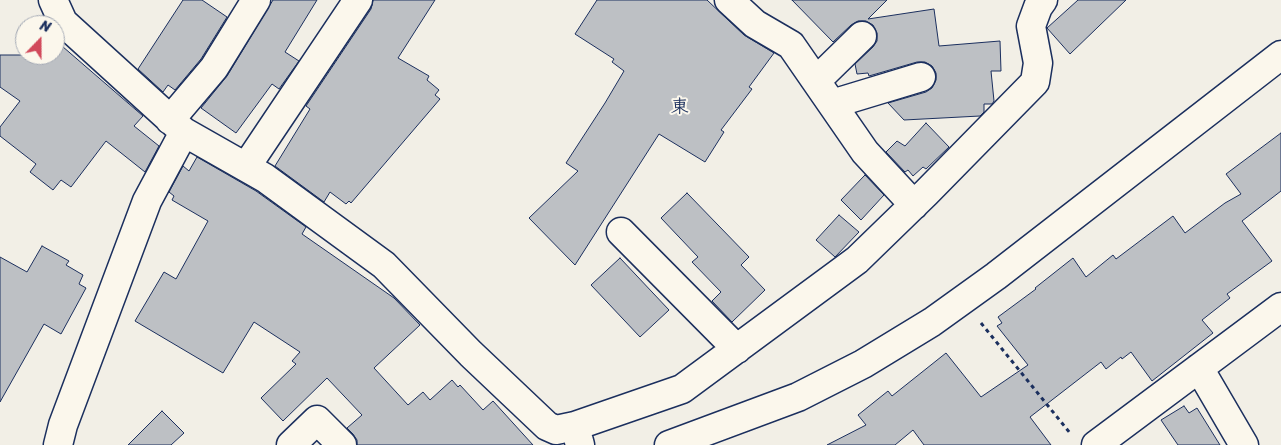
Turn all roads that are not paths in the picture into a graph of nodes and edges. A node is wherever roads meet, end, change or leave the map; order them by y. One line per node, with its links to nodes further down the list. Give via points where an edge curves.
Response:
1 (53, 0): 11 (street, via 63,22)
2 (256, 0): 11 (street)
3 (358, 0): 12 (street)
4 (729, 0): 9 (street, via 755,24 791,45)
5 (1043, 0): 13 (street, via 1031,26 1038,63 1035,82)
6 (862, 36): 9 (street)
7 (1281, 55): 23 (street, via 932,322 864,364 798,397)
8 (921, 77): 10 (street)
9 (816, 81): 10 (street)
10 (832, 104): 13 (street, via 865,152)
11 (177, 126): 12 (street); 20 (street, via 63,424)
12 (246, 168): 18 (street, via 265,178 384,265 547,426)
13 (914, 205): 16 (street, via 857,260)
14 (621, 232): 16 (street, via 676,270)
15 (1281, 307): 17 (street)
16 (737, 349): 18 (street, via 682,389)
17 (1199, 368): 19 (street); 24 (street)
18 (577, 435)
19 (1085, 441)
20 (58, 445)
21 (290, 445): 22 (street, via 317,420)
22 (342, 445)
23 (669, 445)
24 (1244, 445)

